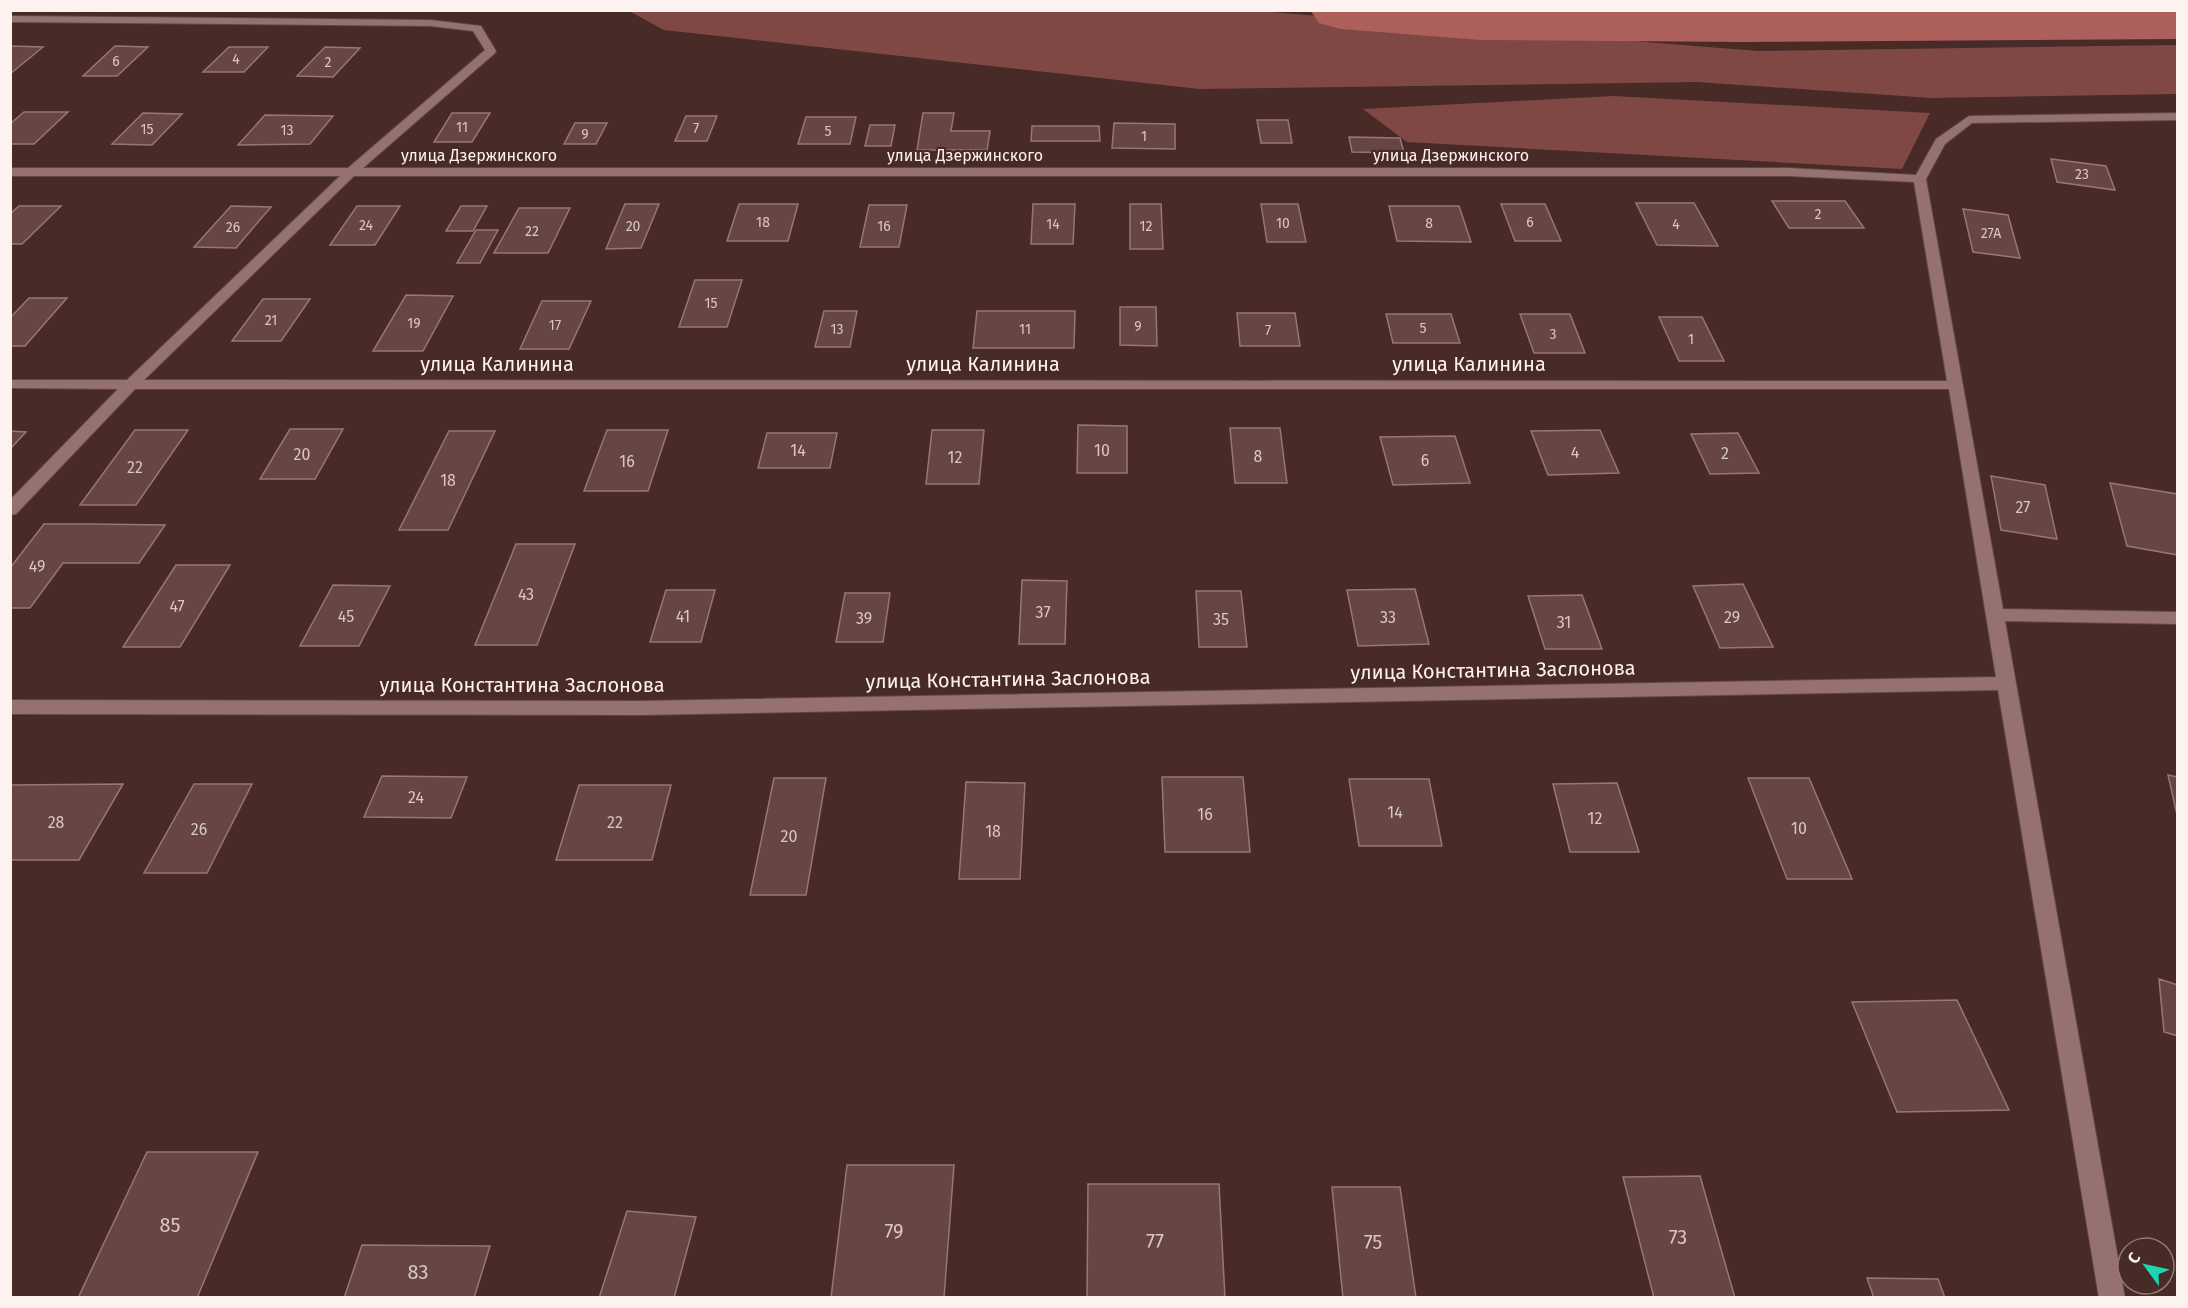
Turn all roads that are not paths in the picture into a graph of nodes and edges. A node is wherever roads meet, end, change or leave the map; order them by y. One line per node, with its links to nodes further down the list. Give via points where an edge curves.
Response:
1 (10, 19): 4 (street, via 430,23 477,28 492,51)
2 (2178, 116): 5 (street, via 1969,120 1940,142)
3 (10, 172): 4 (street, улица Дзержинского)
4 (351, 172): 5 (street, улица Дзержинского, via 1788,172); 7 (street)
5 (1920, 179): 8 (street)
6 (10, 384): 7 (street, улица Калинина)
7 (132, 384): 8 (street, улица Калинина); 9 (street)
8 (1955, 385): 10 (street)
9 (10, 510)
10 (1993, 615): 11 (street); 12 (street)
11 (2178, 618)
12 (2005, 683): 13 (street, улица Константина Заслонова, via 641,708); 14 (street)
13 (10, 707)
14 (2112, 1298)

